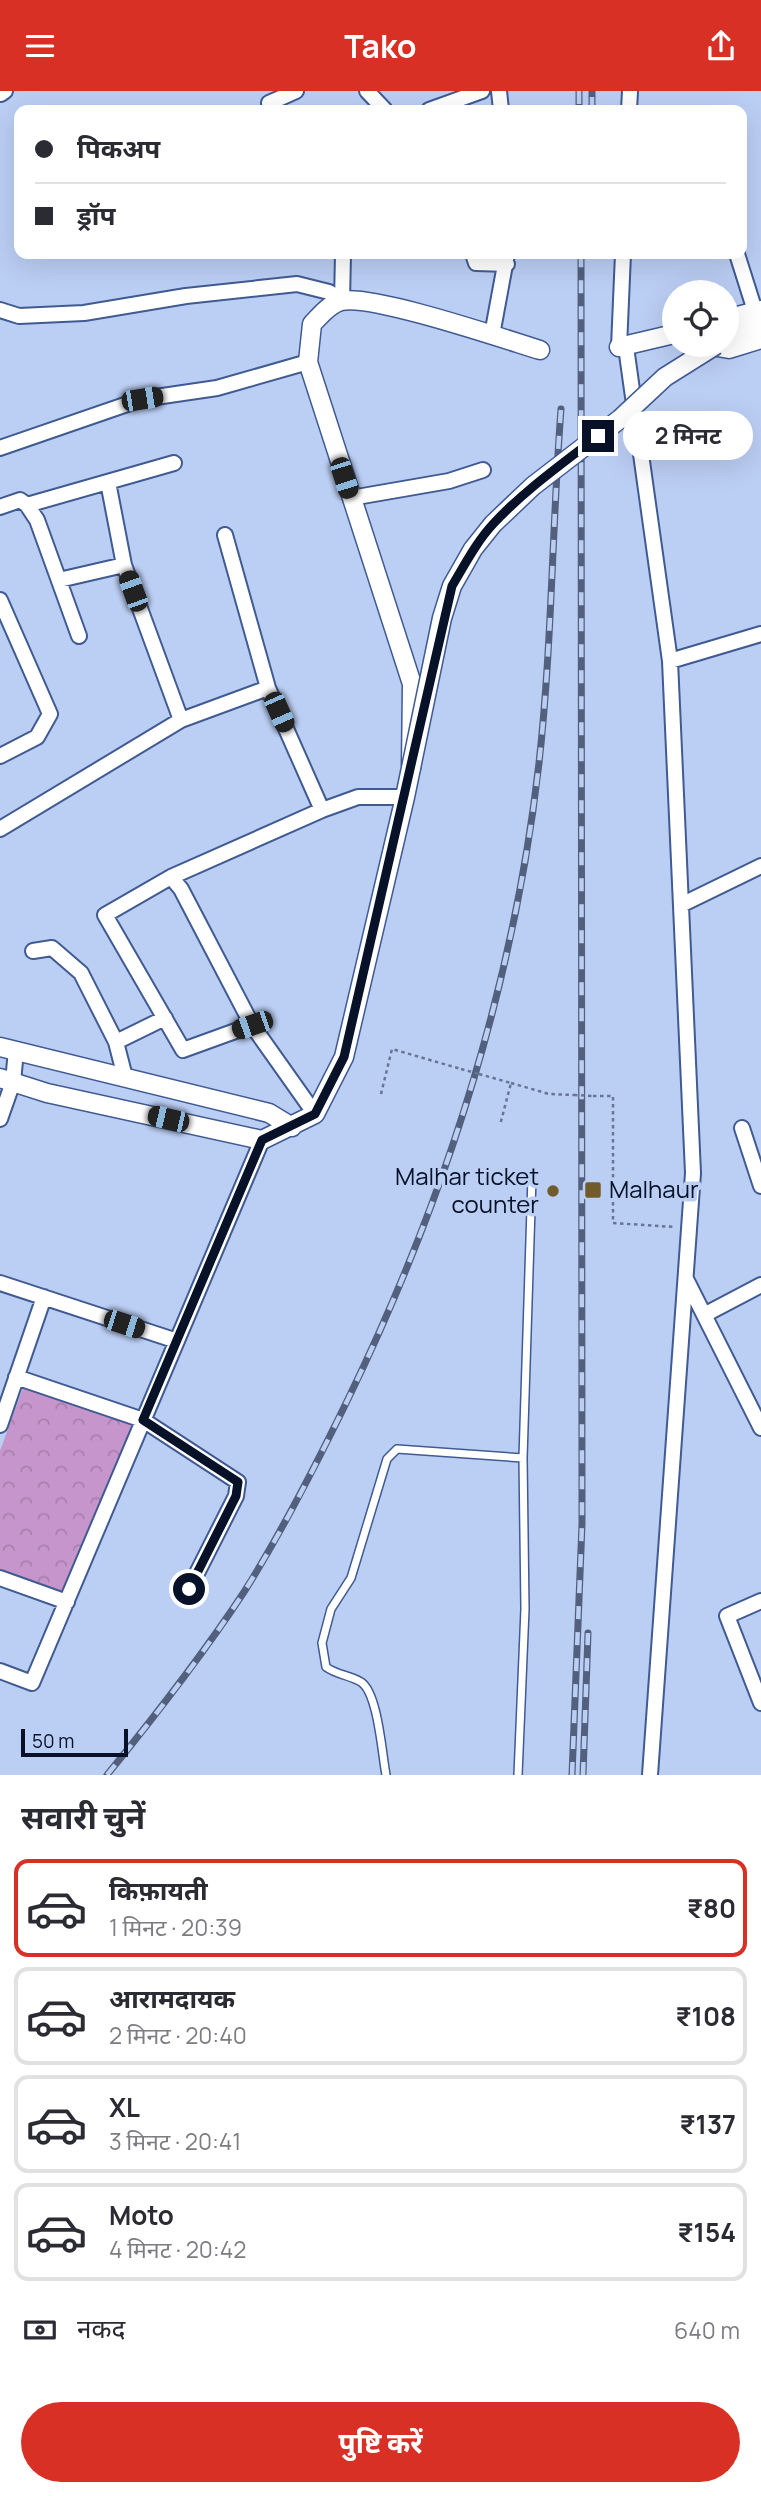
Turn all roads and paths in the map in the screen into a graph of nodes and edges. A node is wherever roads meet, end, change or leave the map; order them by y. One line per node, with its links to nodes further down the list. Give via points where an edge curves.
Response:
1 (296, 91): 4 (street)
2 (368, 91): 5 (street)
3 (482, 91): 6 (street)
4 (268, 101)
5 (381, 105)
6 (443, 105)
7 (343, 259): 12 (street)
8 (475, 259): 9 (street, via 476,263)
9 (507, 259): 17 (street)
10 (623, 259): 21 (street)
11 (739, 259): 14 (street)
12 (342, 301): 13 (street, via 329,292 297,284 70,314 19,317); 17 (street, via 381,305); 24 (street, via 312,324)
13 (0, 310)
14 (759, 314): 15 (street); 16 (street)
15 (739, 318)
16 (739, 329)
17 (492, 335): 22 (street)
18 (662, 338): 21 (street)
19 (761, 339): 20 (street)
20 (739, 346)
21 (623, 347): 38 (street)
22 (540, 350)
23 (697, 357): 42 (street, bridge, via 665,377 620,419 533,486 473,549 446,607)
24 (308, 362): 25 (street, via 217,388 142,399); 29 (street)
25 (0, 448)
26 (174, 463): 28 (street)
27 (483, 470): 29 (street, via 449,481)
28 (108, 482): 30 (street); 33 (street)
29 (351, 498): 42 (street, via 412,684)
30 (27, 505): 31 (street, via 19,500); 34 (street)
31 (0, 507)
32 (225, 535): 39 (street)
33 (124, 565): 34 (street); 40 (street)
34 (59, 580): 37 (street)
35 (0, 600): 41 (street, via 50,714 37,737)
36 (761, 634): 38 (street)
37 (79, 636)
38 (670, 660): 48 (street)
39 (268, 688): 40 (street); 44 (street)
40 (181, 720): 45 (street)
41 (0, 757)
42 (411, 768): 43 (street)
43 (405, 797): 44 (street, via 358,797); 61 (street, via 344,1057)
44 (322, 810): 47 (street)
45 (0, 829)
46 (761, 866): 48 (street)
47 (171, 877): 50 (street, via 105,915); 51 (street)
48 (681, 905): 69 (street, via 693,1173)
49 (33, 951): 52 (street, via 52,948 81,973)
50 (165, 1018): 51 (street, via 183,1050); 52 (street)
51 (252, 1025): 61 (street)
52 (116, 1042): 55 (street)
53 (8, 1048): 54 (street); 56 (street)
54 (105, 1072): 55 (street); 59 (street)
55 (125, 1077): 60 (street)
56 (6, 1080): 59 (street); 62 (street)
57 (511, 1083): 58 (path, bridge, via 392,1049); 63 (path); 69 (path, bridge, via 549,1094 613,1096 613,1223)
58 (381, 1094)
59 (97, 1104): 66 (street)
60 (269, 1113): 64 (street); 66 (street)
61 (315, 1114): 64 (street)
62 (0, 1119)
63 (500, 1125)
64 (292, 1127): 66 (street)
65 (741, 1128): 68 (street)
66 (262, 1140): 75 (street)
67 (532, 1177): 80 (lane)
68 (761, 1185)
69 (689, 1228): 70 (street)
70 (686, 1278): 74 (street); 89 (street)
71 (0, 1283): 73 (street)
72 (761, 1285): 74 (street)
73 (44, 1297): 75 (street); 76 (street)
74 (704, 1315): 79 (street)
75 (177, 1341): 77 (street)
76 (16, 1377): 77 (street); 78 (street)
77 (143, 1420): 82 (street, via 238,1482 236,1496); 84 (street)
78 (0, 1425)
79 (761, 1428)
80 (523, 1458): 87 (lane, via 397,1449 387,1459 351,1578 331,1609 322,1643 326,1667 361,1682 372,1694); 88 (lane, via 525,1609)
81 (0, 1578): 84 (street)
82 (189, 1589)
83 (761, 1601): 86 (street, via 727,1616)
84 (67, 1602): 85 (street, via 32,1683)
85 (0, 1671)
86 (761, 1703)
87 (386, 1775)
88 (518, 1775)
89 (650, 1775)

